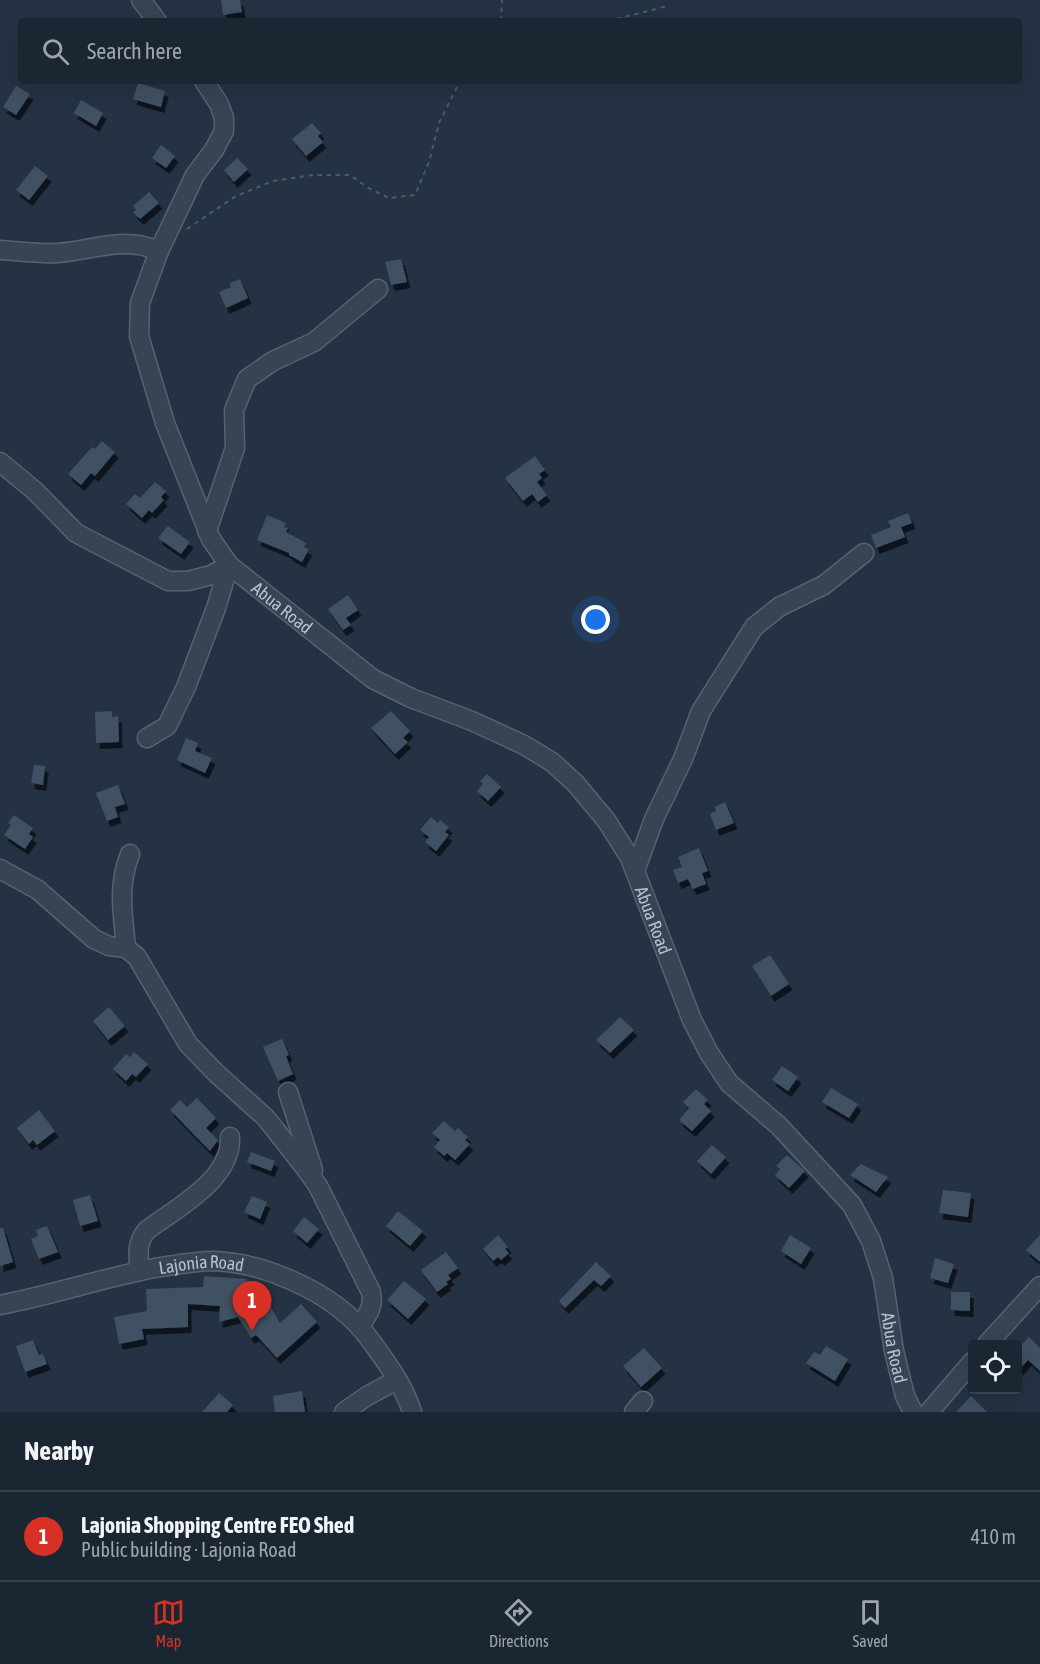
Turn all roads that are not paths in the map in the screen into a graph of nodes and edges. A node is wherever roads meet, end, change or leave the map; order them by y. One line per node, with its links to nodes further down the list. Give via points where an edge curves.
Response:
1 (141, 0): 2 (street)
2 (155, 18)
3 (206, 84): 5 (street, Abua Road, via 219,104 224,131 195,175)
4 (0, 250): 5 (street, via 56,253 143,244)
5 (159, 251): 8 (street, Abua Road, via 140,303 139,336 165,423)
6 (378, 289): 8 (street, via 314,342 273,361 247,379 234,410 235,448)
7 (0, 462): 10 (street, via 76,533 168,581 211,575)
8 (207, 531): 10 (street, Abua Road)
9 (864, 553): 14 (street, via 824,585 779,607 754,627 700,711)
10 (229, 565): 11 (street, via 172,717 167,726); 14 (street, Abua Road, via 373,679 483,726 552,762 606,820)
11 (147, 738)
12 (130, 854): 15 (street, via 121,896)
13 (0, 869): 15 (street, via 38,890 94,939)
14 (635, 871): 28 (street, Abua Road, via 692,1020 709,1053 729,1083 779,1126 852,1205 872,1241 894,1351)
15 (126, 948): 18 (street, via 143,964 188,1044 266,1118)
16 (288, 1092): 18 (street)
17 (230, 1137): 19 (street, via 231,1148 220,1171 141,1237)
18 (318, 1186): 22 (street, via 370,1292 371,1309)
19 (140, 1271): 21 (street, Lajonia Road); 22 (street, Lajonia Road, via 187,1262 247,1265 305,1286 345,1311)
20 (1040, 1286): 23 (street)
21 (0, 1305)
22 (360, 1326): 25 (street, Lajonia Road)
23 (991, 1340)
24 (968, 1367): 29 (street)
25 (397, 1380): 26 (street); 27 (street, Lajonia Road)
26 (344, 1412)
27 (412, 1412)
28 (913, 1412)
29 (929, 1412)

